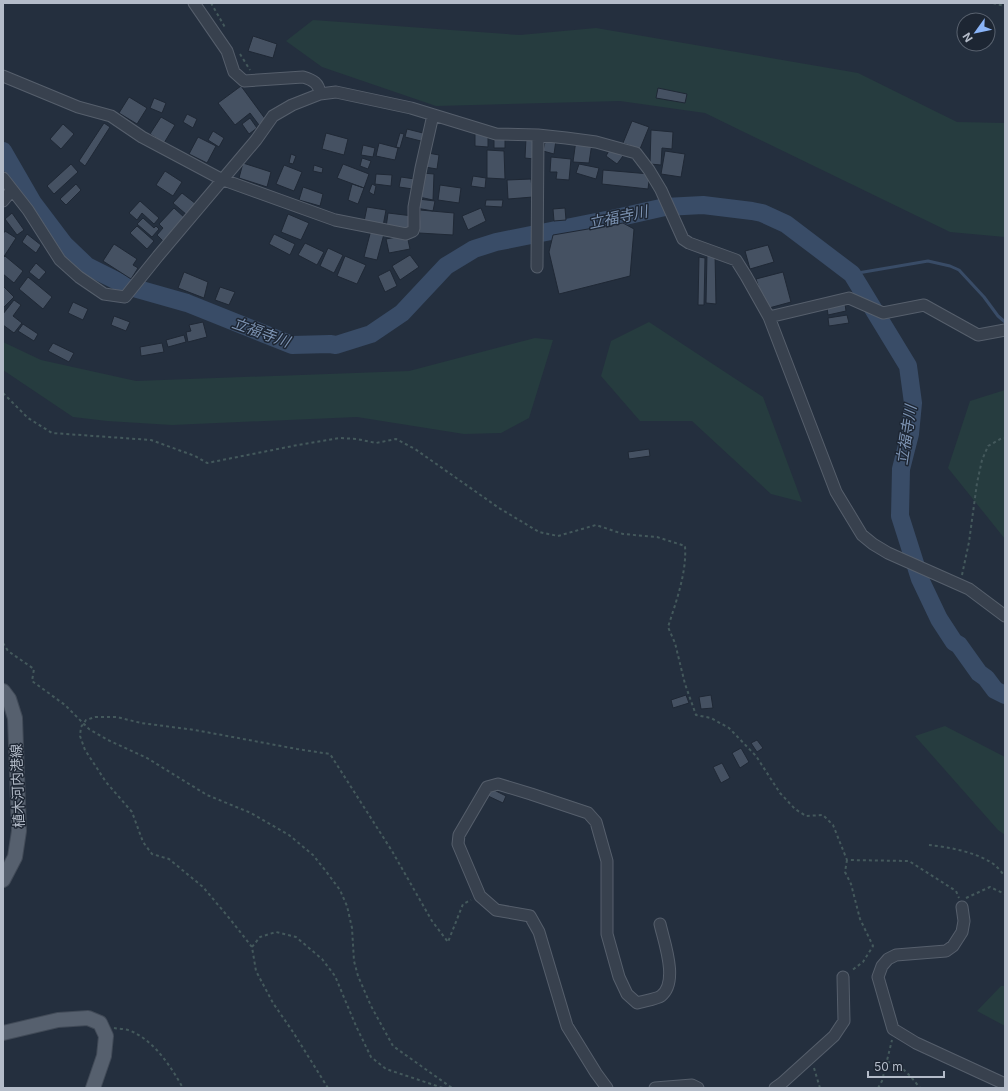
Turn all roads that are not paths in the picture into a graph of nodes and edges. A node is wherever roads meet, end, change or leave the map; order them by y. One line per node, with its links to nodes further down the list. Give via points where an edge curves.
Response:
1 (194, 3): 3 (street, via 227,51 234,72 244,81 303,76 317,84)
2 (3, 76): 7 (street, via 78,107 111,116 142,137)
3 (320, 94): 4 (street, via 336,92); 7 (street, via 292,105 274,116)
4 (433, 115): 5 (street, via 496,134); 7 (street, via 414,207 414,228 410,234 335,220)
5 (538, 135): 10 (street); 11 (street, via 596,142 636,153 661,190 683,239 689,244 736,260)
6 (3, 178): 8 (street)
7 (221, 179): 8 (street, via 126,296 104,294 60,260)
8 (12, 190): 9 (street)
9 (3, 201)
10 (537, 267)
11 (769, 317): 12 (street, via 849,298 883,313 924,305 978,335); 13 (street, via 836,492 862,535 888,553 969,589)
12 (1004, 330)
13 (1005, 616)
14 (3, 691): 15 (main road, 植木河内港線, via 9,699 15,718 20,823 15,857)
15 (3, 880)
16 (962, 907): 20 (street, via 962,932 950,949 896,955 882,966 878,978 893,1029 916,1043)
17 (660, 924): 22 (street, via 670,968 669,985 661,996 637,1003 627,994 619,977 607,934 607,861 596,822 588,813 531,794 498,784 487,787 459,835 458,844 480,896 496,910 530,916 539,932 567,1026)
18 (843, 977): 25 (street, via 844,1021 834,1036)
19 (3, 1033): 21 (main road, via 58,1020 88,1018 100,1024 106,1036 104,1056)
20 (1005, 1084)
21 (93, 1088)
22 (607, 1088)
23 (655, 1088): 24 (street, via 692,1085)
24 (698, 1088)
25 (775, 1088)

